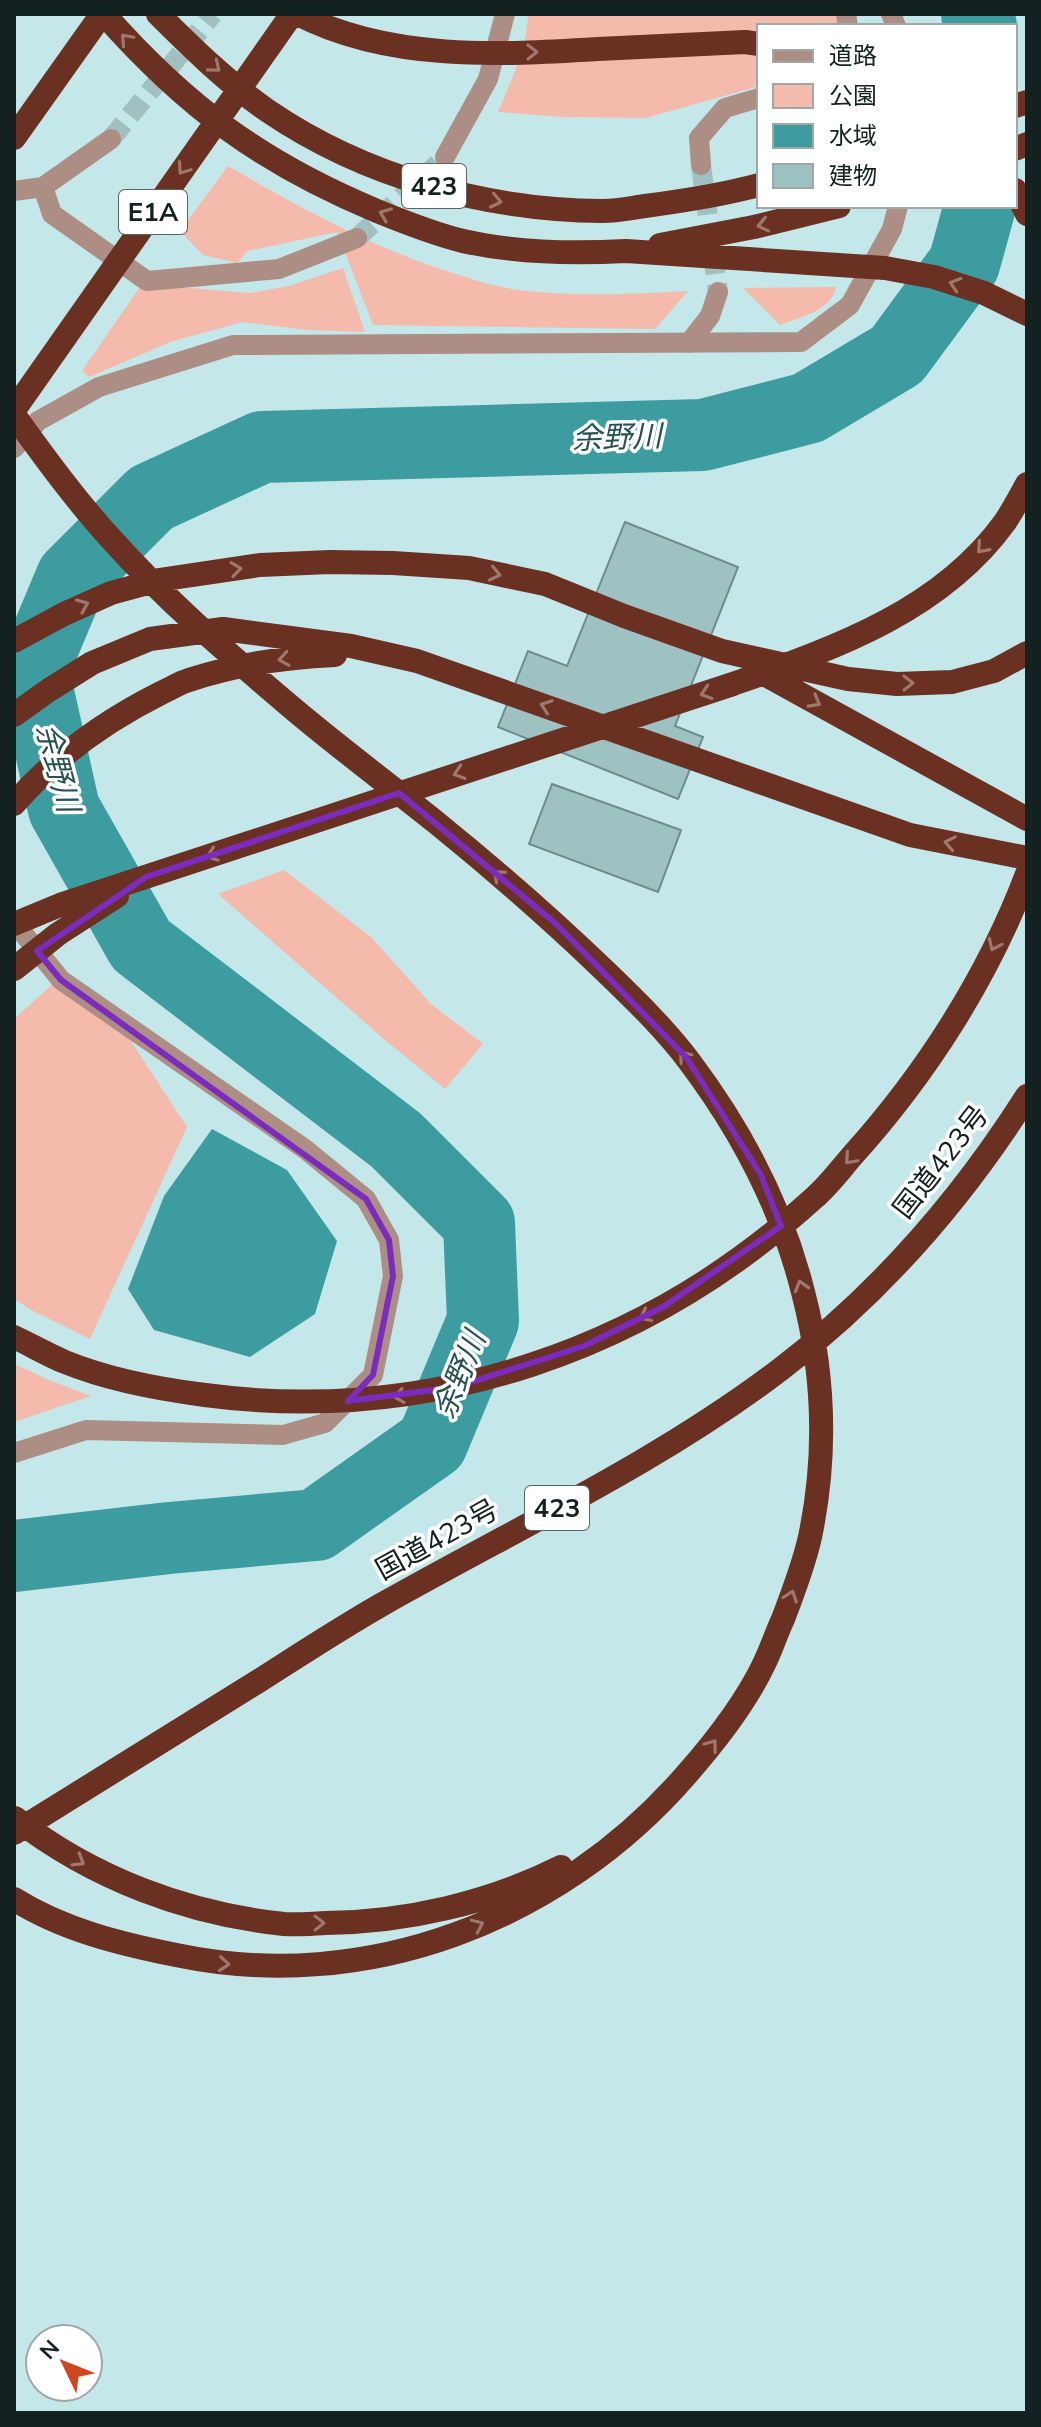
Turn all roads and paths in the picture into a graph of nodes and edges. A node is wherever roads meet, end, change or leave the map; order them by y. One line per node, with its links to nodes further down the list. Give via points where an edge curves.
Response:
1 (103, 14): 7 (highway); 19 (highway, 423, one-way to 1, via 527,251 462,241 341,196 233,135 172,86)
2 (158, 14): 11 (highway, 423, one-way to 11, via 267,110 326,145 391,174 455,193 523,207 605,211)
3 (295, 14): 5 (highway, one-way to 5, via 359,37 426,51 531,53); 23 (highway, E1A, one-way to 23)
4 (505, 14): 9 (street, via 488,79)
5 (757, 44)
6 (757, 99): 10 (street, via 725,108 699,138)
7 (14, 138)
8 (111, 139): 12 (street)
9 (445, 157)
10 (701, 165)
11 (757, 185)
12 (43, 187): 13 (street); 18 (street, via 52,214 147,281 279,269)
13 (14, 191)
14 (1017, 194): 17 (highway)
15 (831, 208): 19 (highway, 423, one-way to 19)
16 (897, 208): 22 (street, via 892,229 850,305 801,342)
17 (1027, 214)
18 (357, 238)
19 (626, 251): 21 (highway, one-way to 19, via 984,293 885,268)
20 (718, 292): 22 (street, via 710,316)
21 (1027, 314)
22 (689, 343): 24 (street, via 233,345 99,387 38,421)
23 (14, 412): 41 (highway, one-way to 23, via 714,1744 762,1669 809,1541 820,1471 815,1357 803,1291 761,1175 686,1057 629,995 555,923 288,706 186,615 114,543)
24 (14, 448)
25 (1027, 484): 35 (highway, one-way to 35, via 1005,521 967,566 924,600 868,632 733,684)
26 (14, 641): 27 (highway, one-way to 27, via 111,593 159,580 260,565 330,562 469,568 545,584)
27 (722, 651): 28 (highway, one-way to 28, via 848,679 897,684 952,682 994,671); 32 (highway, one-way to 32)
28 (1027, 653)
29 (417, 661): 30 (highway, via 351,646 223,629 150,639 92,663); 31 (highway, one-way to 31, via 304,656 188,680 130,709 72,750); 33 (highway, one-way to 29, via 910,835)
30 (14, 715)
31 (14, 804)
32 (1027, 819)
33 (1027, 858)
34 (1027, 874): 39 (highway, one-way to 39, via 986,963 933,1055 817,1197 739,1261 584,1346 456,1387 310,1403 244,1401 126,1381 65,1362)
35 (146, 877): 36 (highway); 37 (highway)
36 (14, 923): 40 (street, via 61,980 305,1149 366,1199 389,1240 393,1276 373,1375 325,1423 283,1435 86,1430)
37 (14, 969)
38 (1027, 1096): 43 (highway, 国道423号 / 423, via 965,1187 906,1256 846,1316 781,1369 717,1415 378,1606)
39 (14, 1337)
40 (14, 1453)
41 (661, 1804): 42 (highway, one-way to 41, via 95,1871 160,1897 286,1924 350,1923 481,1900 595,1850); 44 (highway, one-way to 41, via 84,1932 213,1963 331,1965 453,1936 524,1905 597,1859)
42 (14, 1818)
43 (14, 1833)
44 (14, 1899)

